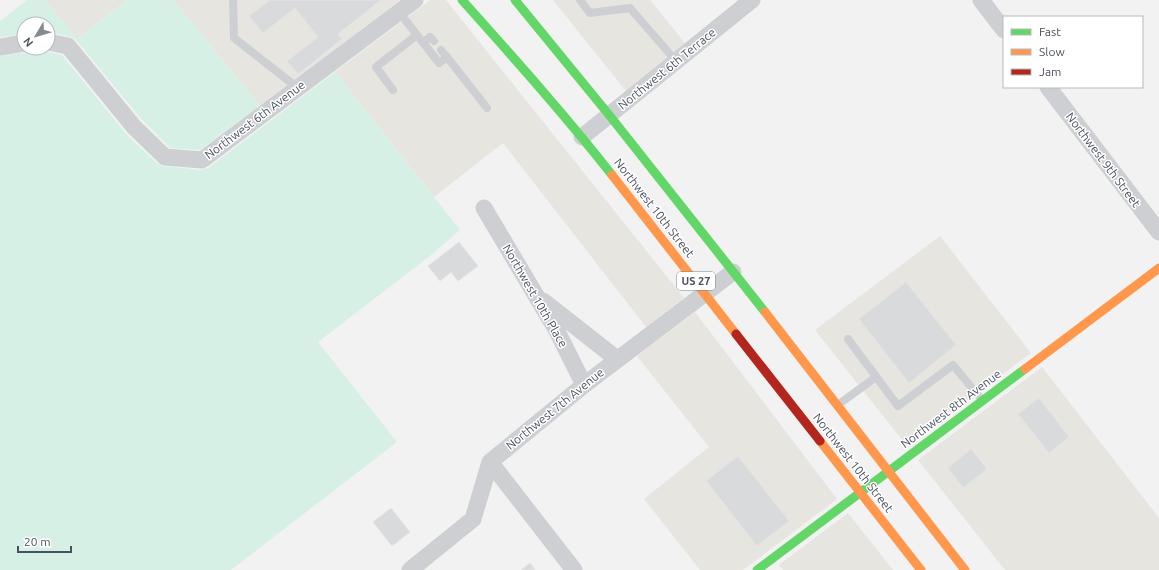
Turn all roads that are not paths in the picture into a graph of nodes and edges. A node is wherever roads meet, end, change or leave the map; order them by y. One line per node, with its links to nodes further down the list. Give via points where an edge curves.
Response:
1 (233, 0): 19 (lane, via 234,38)
2 (415, 0): 8 (street, Northwest 6th Avenue)
3 (462, 0): 24 (main road, Northwest 10th Street / US 27)
4 (515, 0): 23 (main road, Northwest 10th Street / US 27)
5 (580, 0): 18 (lane, via 590,13 630,8)
6 (752, 0): 18 (street, Northwest 6th Terrace)
7 (981, 0): 9 (street)
8 (399, 12): 10 (lane); 19 (street, Northwest 6th Avenue)
9 (1003, 29)
10 (417, 35): 12 (lane); 21 (lane, via 376,67)
11 (434, 41): 12 (lane, via 430,37)
12 (423, 43): 17 (lane, via 439,63)
13 (16, 44): 15 (street)
14 (56, 44): 19 (street, Northwest 6th Avenue, via 68,46 134,127 165,157 202,160)
15 (0, 47)
16 (441, 50): 17 (lane)
17 (447, 58): 22 (lane)
18 (676, 61): 23 (street, Northwest 6th Terrace)
19 (298, 88)
20 (1049, 88): 26 (street, Northwest 9th Street)
21 (393, 90)
22 (487, 108)
23 (610, 116): 24 (street, Northwest 6th Terrace); 28 (main road, Northwest 10th Street / US 27)
24 (582, 137): 29 (main road, Northwest 10th Street / US 27)
25 (484, 208): 30 (street, Northwest 10th Place)
26 (1159, 232)
27 (1159, 268): 35 (main road, Northwest 8th Avenue)
28 (733, 272): 29 (street, Northwest 7th Avenue); 36 (main road, Northwest 10th Street / US 27)
29 (705, 293): 32 (street, Northwest 7th Avenue); 39 (main road, Northwest 10th Street / US 27)
30 (536, 296): 32 (street); 34 (street, Northwest 10th Place)
31 (848, 339): 33 (lane)
32 (617, 359): 34 (street, Northwest 7th Avenue)
33 (876, 377): 35 (lane, via 898,406 953,365); 36 (lane)
34 (584, 385): 37 (street, Northwest 7th Avenue)
35 (982, 401): 38 (main road, Northwest 8th Avenue)
36 (838, 405): 38 (main road, Northwest 10th Street / US 27)
37 (490, 462): 40 (street, via 473,519); 41 (street)
38 (888, 471): 39 (main road, Northwest 8th Avenue); 44 (main road, Northwest 10th Street / US 27)
39 (860, 492): 42 (main road, Northwest 8th Avenue); 43 (main road, Northwest 10th Street / US 27)
40 (410, 570)
41 (574, 570)
42 (758, 570)
43 (921, 570)
44 (965, 570)

